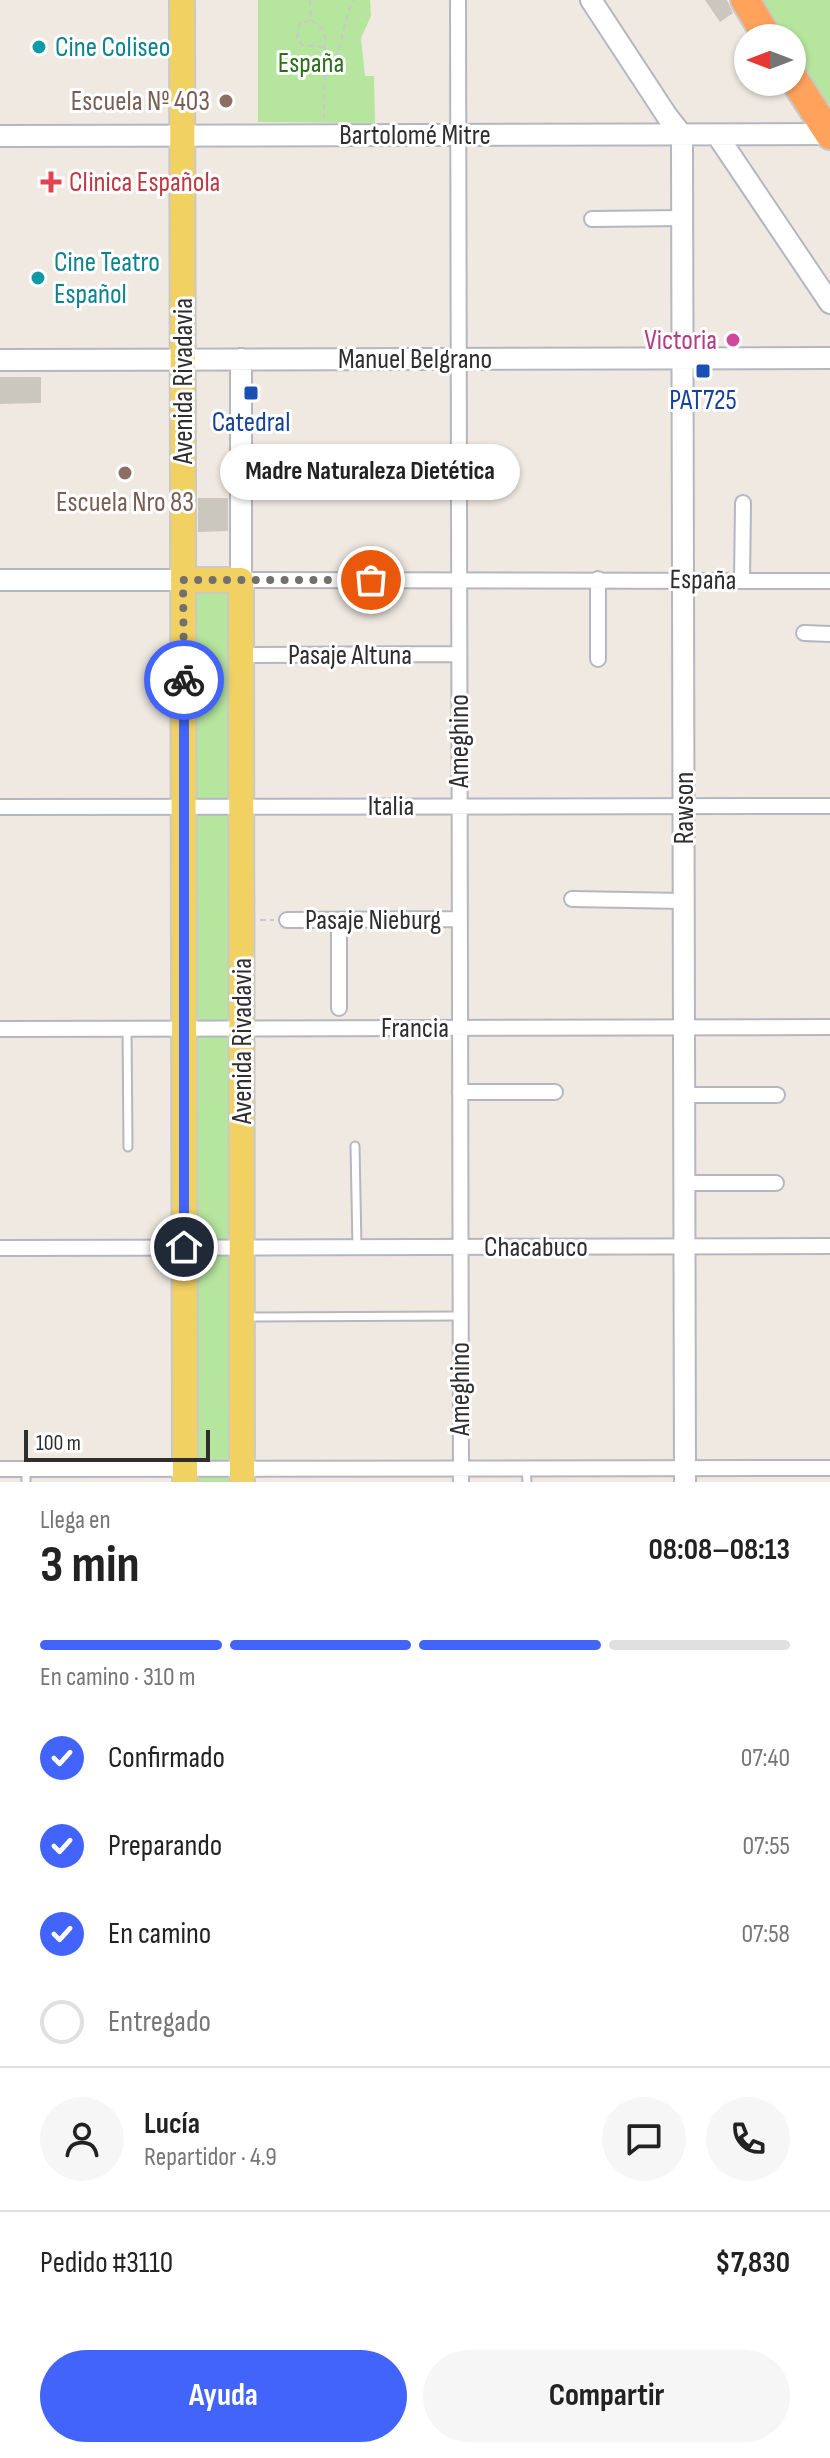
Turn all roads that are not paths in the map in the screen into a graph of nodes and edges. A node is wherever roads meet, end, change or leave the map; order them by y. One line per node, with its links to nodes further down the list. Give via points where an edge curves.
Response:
1 (182, 0): 7 (main road, Avenida Rivadavia)
2 (458, 0): 8 (street, Ameghino)
3 (591, 0): 9 (street)
4 (745, 0): 5 (highway)
5 (760, 24)
6 (805, 96): 11 (highway)
7 (183, 135): 8 (street, Bartolomé Mitre); 12 (street, Bartolomé Mitre); 17 (main road, Avenida Rivadavia)
8 (458, 135): 9 (street, Bartolomé Mitre); 19 (street, Ameghino)
9 (682, 135): 10 (street, Bartolomé Mitre); 13 (street, Rawson)
10 (717, 135): 11 (street, Bartolomé Mitre); 15 (street)
11 (830, 135)
12 (0, 136)
13 (683, 218): 14 (street); 20 (street, Rawson)
14 (592, 219)
15 (830, 303)
16 (830, 358): 20 (street, Manuel Belgrano)
17 (183, 359): 18 (street, Manuel Belgrano); 21 (street, Manuel Belgrano); 26 (main road, Avenida Rivadavia)
18 (241, 359): 19 (street, Manuel Belgrano); 27 (street, Avenida Rivadavia)
19 (459, 359): 20 (street, Manuel Belgrano); 28 (street, Ameghino)
20 (683, 359): 24 (street, Rawson)
21 (0, 360)
22 (743, 503): 29 (street)
23 (598, 579): 24 (street, España); 28 (street, España); 35 (street)
24 (683, 579): 29 (street, España); 37 (street, Rawson)
25 (0, 580): 26 (street, España)
26 (183, 580): 27 (main road, España); 40 (main road, Avenida Rivadavia)
27 (241, 580): 28 (street, España); 34 (main road, Avenida Rivadavia)
28 (458, 580): 33 (street, Ameghino)
29 (742, 581): 30 (street, España)
30 (830, 581)
31 (804, 633): 32 (street)
32 (830, 634)
33 (458, 654): 34 (street, Pasaje Altuna); 36 (street, Ameghino)
34 (241, 655): 41 (main road, Avenida Rivadavia)
35 (598, 659)
36 (459, 806): 37 (street, Italia); 41 (street, Italia); 44 (street, Ameghino)
37 (684, 806): 38 (street, Italia); 43 (street, Rawson)
38 (830, 806)
39 (0, 807): 40 (street, Italia)
40 (184, 807): 41 (street, Italia); 50 (main road, Avenida Rivadavia)
41 (241, 807): 51 (main road, Avenida Rivadavia)
42 (572, 899): 43 (street)
43 (684, 901): 53 (street, Rawson)
44 (459, 919): 46 (street, Pasaje Nieburg); 52 (street, Ameghino)
45 (287, 920): 46 (street, Pasaje Nieburg)
46 (339, 921): 47 (street)
47 (339, 1008)
48 (830, 1027): 53 (street, Francia)
49 (127, 1028): 50 (street, Francia); 54 (street, Francia); 60 (lane)
50 (184, 1028): 51 (street, Francia); 64 (main road, Avenida Rivadavia)
51 (242, 1028): 52 (street, Francia); 65 (main road, Avenida Rivadavia)
52 (460, 1028): 53 (street, Francia); 55 (street, Ameghino)
53 (684, 1028): 57 (street, Rawson)
54 (0, 1029)
55 (460, 1092): 56 (street); 67 (street, Ameghino)
56 (555, 1092)
57 (684, 1095): 58 (street); 61 (street, Rawson)
58 (777, 1095)
59 (355, 1146): 66 (lane)
60 (128, 1147)
61 (684, 1183): 62 (street); 68 (street, Rawson)
62 (776, 1183)
63 (830, 1246): 68 (street, Chacabuco)
64 (184, 1247): 65 (street, Chacabuco); 69 (street, Chacabuco); 74 (main road, Avenida Rivadavia)
65 (242, 1247): 66 (street, Chacabuco); 71 (main road, Avenida Rivadavia)
66 (357, 1247): 67 (street, Chacabuco)
67 (460, 1247): 68 (street, Chacabuco); 70 (street, Ameghino)
68 (684, 1247): 78 (street, Rawson)
69 (0, 1248)
70 (460, 1316): 71 (lane); 76 (street, Ameghino)
71 (242, 1317): 75 (main road, Avenida Rivadavia)
72 (830, 1468): 78 (street)
73 (0, 1469): 79 (street)
74 (185, 1475): 75 (street); 79 (street)
75 (242, 1475): 76 (street)
76 (461, 1475): 77 (street)
77 (526, 1475): 78 (street)
78 (685, 1475)
79 (26, 1476)

